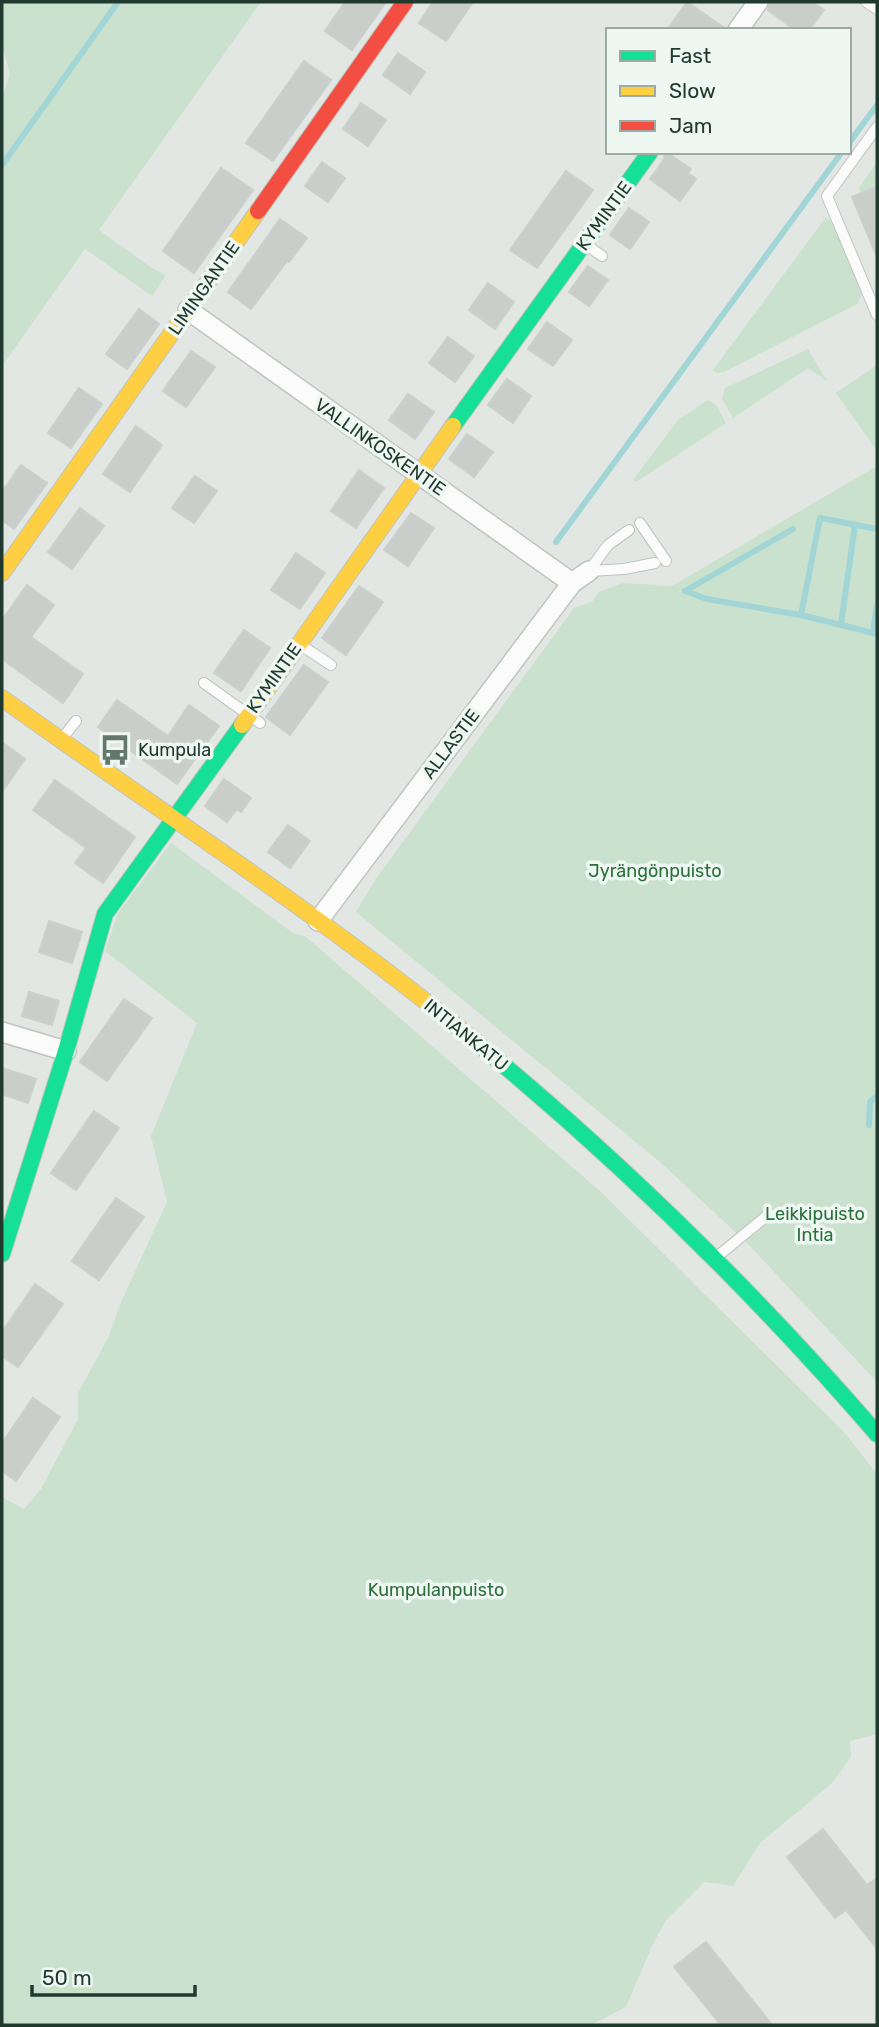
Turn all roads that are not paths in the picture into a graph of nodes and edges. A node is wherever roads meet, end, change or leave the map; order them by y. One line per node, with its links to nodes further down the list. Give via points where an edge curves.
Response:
1 (405, 2): 10 (street, LIMINGANTIE)
2 (758, 2): 5 (street)
3 (866, 2): 4 (lane)
4 (877, 9)
5 (739, 28)
6 (877, 127): 11 (lane, via 827,195)
7 (649, 154): 8 (street, KYMINTIE)
8 (584, 243): 9 (lane); 12 (street, KYMINTIE)
9 (602, 256)
10 (188, 310): 12 (street, VALLINKOSKENTIE); 16 (street, LIMINGANTIE)
11 (877, 315)
12 (418, 474): 17 (street, VALLINKOSKENTIE); 18 (street, KYMINTIE)
13 (640, 523): 15 (lane, via 660,562)
14 (629, 530): 15 (lane, via 608,545)
15 (589, 571): 17 (street, ALLASTIE)
16 (2, 573)
17 (572, 583): 26 (street, ALLASTIE)
18 (299, 644): 19 (lane); 22 (street, KYMINTIE)
19 (331, 665)
20 (204, 683): 22 (lane)
21 (2, 698): 24 (street, INTIANKATU)
22 (254, 719): 25 (street, KYMINTIE)
23 (76, 721): 24 (lane)
24 (61, 741): 25 (street, INTIANKATU)
25 (173, 819): 26 (street, INTIANKATU); 28 (street, KYMINTIE, via 105,914)
26 (318, 922): 31 (street, INTIANKATU, via 533,1089)
27 (2, 1032): 28 (street)
28 (66, 1051): 30 (street, KYMINTIE)
29 (769, 1214): 31 (lane)
30 (2, 1254)
31 (713, 1260): 32 (street, INTIANKATU)
32 (877, 1434)

